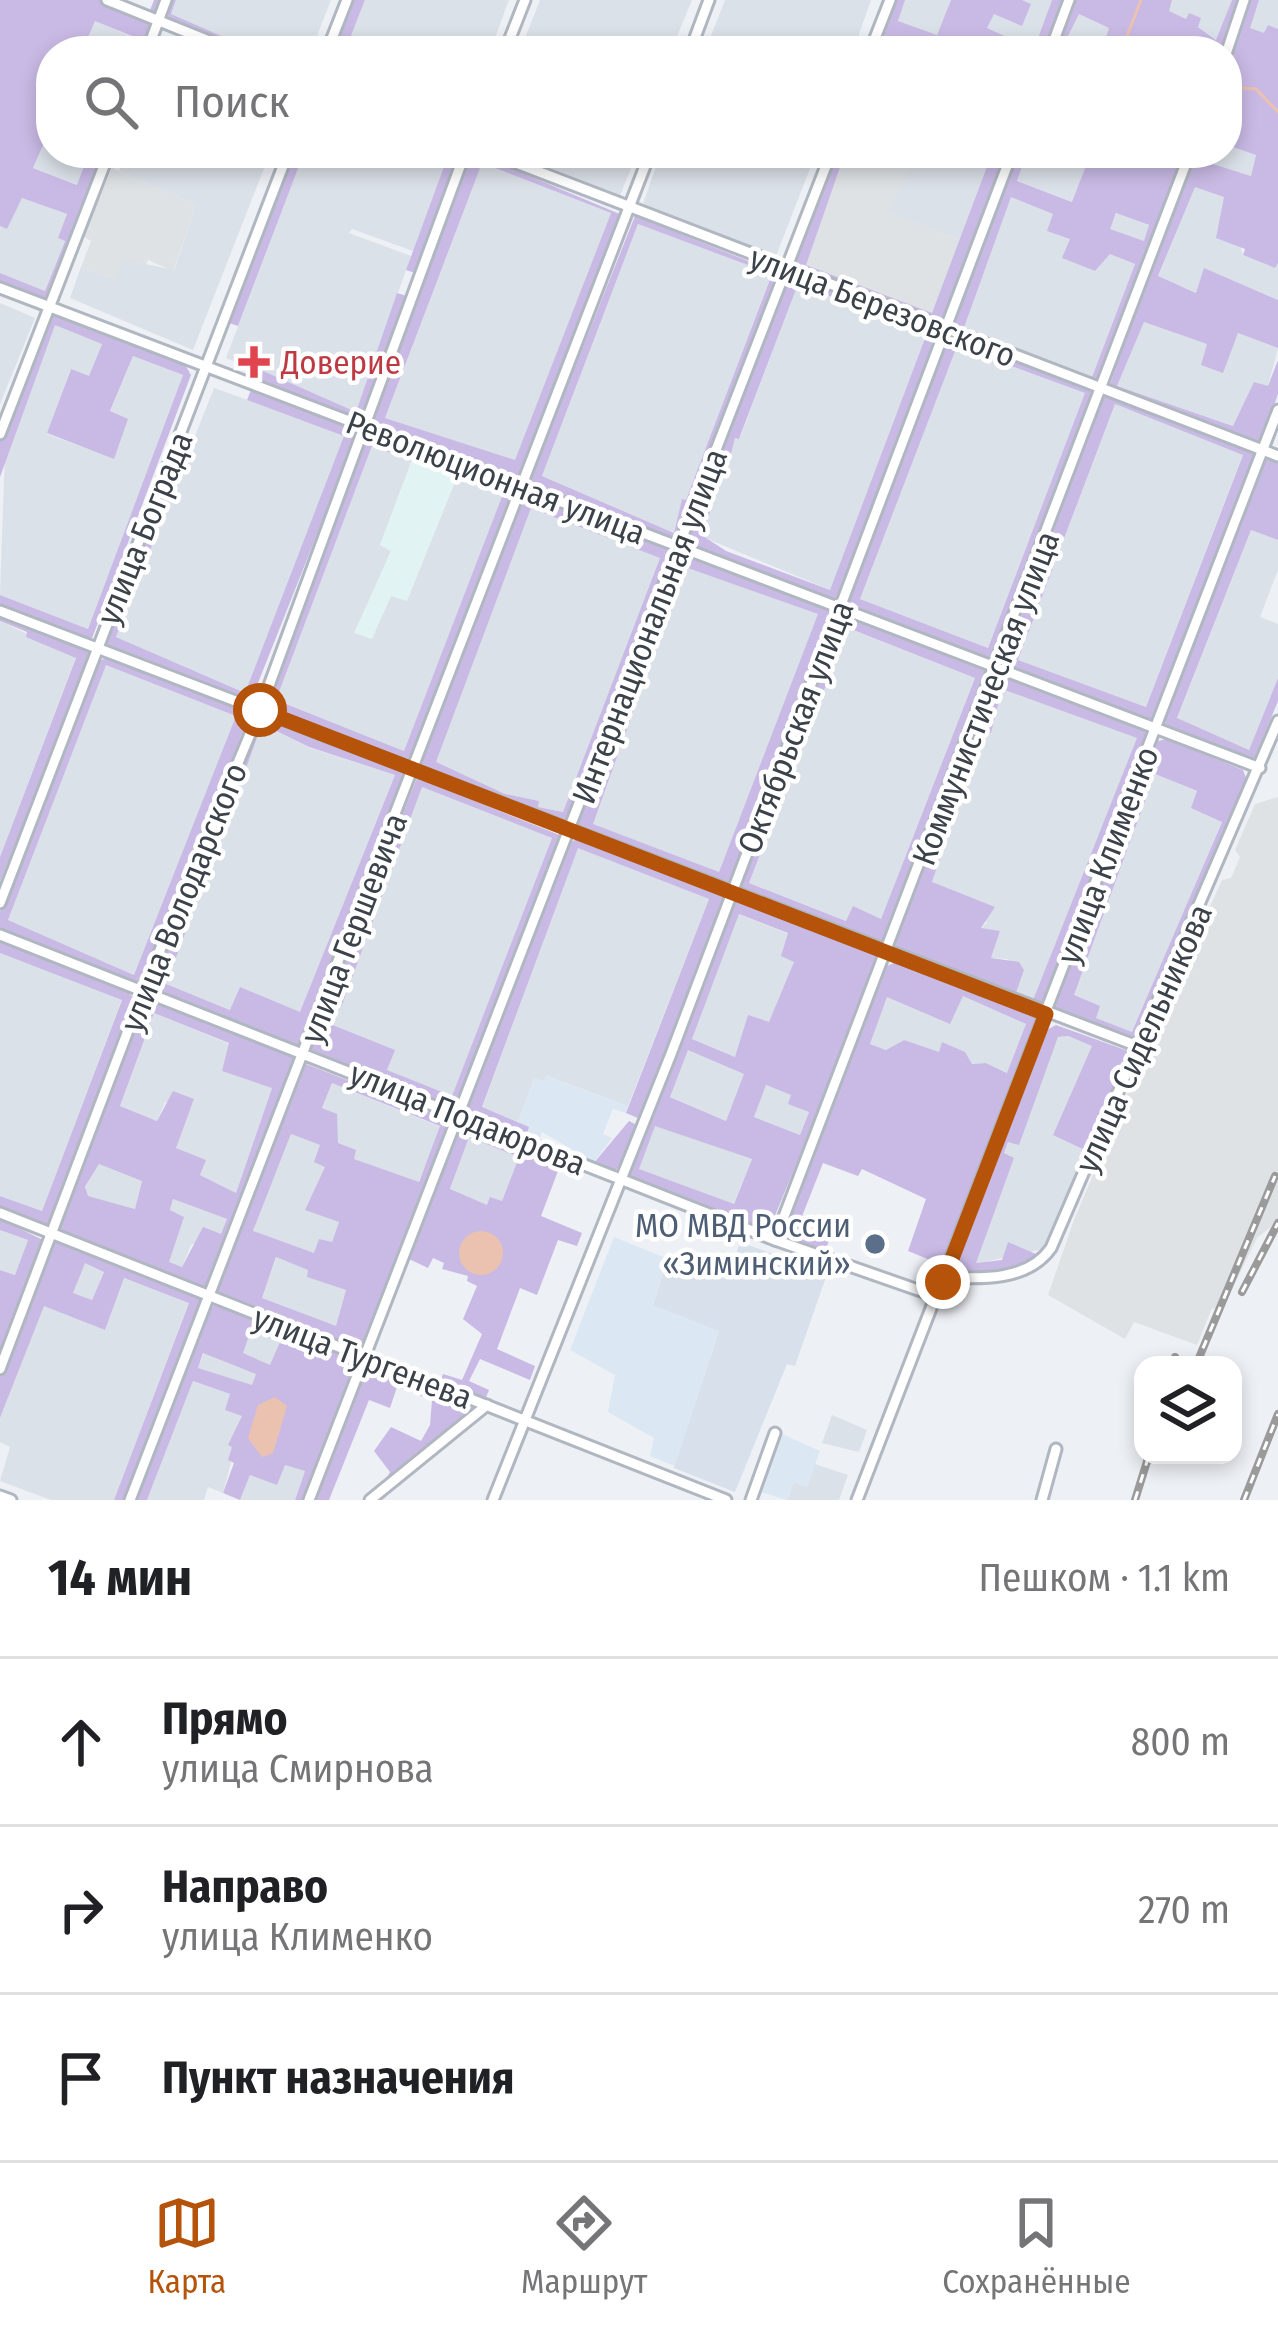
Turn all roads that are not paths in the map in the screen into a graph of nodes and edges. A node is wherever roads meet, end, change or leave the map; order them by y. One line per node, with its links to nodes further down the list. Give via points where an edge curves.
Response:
1 (106, 0): 9 (street)
2 (166, 0): 9 (street)
3 (347, 0): 12 (street)
4 (525, 0): 13 (street)
5 (709, 0): 14 (street)
6 (890, 0): 15 (street)
7 (1069, 0): 16 (street)
8 (1244, 0): 17 (street)
9 (158, 20): 10 (street); 11 (street)
10 (152, 36)
11 (197, 36)
12 (333, 36)
13 (511, 36)
14 (695, 36)
15 (876, 36)
16 (1056, 36)
17 (1232, 36)
18 (103, 168): 29 (street)
19 (282, 168): 31 (street, улица Бограда)
20 (460, 168): 34 (street, улица Володарского)
21 (526, 168): 26 (street, улица Березовского)
22 (644, 168): 26 (street, улица Гершевича)
23 (825, 168): 27 (street, Интернациональная улица)
24 (1006, 168): 30 (street, Октябрьская улица)
25 (1184, 168): 32 (street, Коммунистическая улица)
26 (628, 210): 27 (street, улица Березовского); 38 (street, улица Гершевича)
27 (787, 269): 30 (street, улица Березовского); 39 (street, Интернациональная улица)
28 (0, 288): 29 (street, Революционная улица)
29 (51, 306): 31 (street, Революционная улица); 35 (street)
30 (945, 330): 32 (street, улица Березовского); 40 (street, Октябрьская улица)
31 (208, 367): 34 (street, Революционная улица); 42 (street, улица Бограда)
32 (1103, 388): 36 (street, улица Березовского); 43 (street, Коммунистическая улица)
33 (1278, 410): 36 (street, улица Клименко)
34 (365, 426): 38 (street, Революционная улица); 44 (street, улица Володарского)
35 (0, 434)
36 (1263, 451): 37 (street, улица Березовского); 46 (street, улица Клименко)
37 (1278, 456)
38 (522, 487): 39 (street, Революционная улица); 48 (street, улица Гершевича)
39 (682, 549): 40 (street, Революционная улица); 49 (street, Интернациональная улица)
40 (840, 609): 43 (street, Революционная улица); 50 (street, Октябрьская улица)
41 (0, 611): 42 (street)
42 (96, 649): 44 (street); 51 (street, улица Бограда)
43 (996, 670): 46 (street, Революционная улица); 53 (street, Коммунистическая улица)
44 (260, 710): 48 (street); 54 (street, улица Володарского)
45 (1278, 722): 47 (street, улица Сидельникова)
46 (1156, 730): 47 (street, Революционная улица); 55 (street, улица Клименко)
47 (1261, 768): 56 (street, улица Сидельникова)
48 (414, 771): 49 (street); 57 (street, улица Гершевича)
49 (568, 832): 50 (street); 58 (street, Интернациональная улица)
50 (733, 893): 53 (street); 59 (street, Октябрьская улица)
51 (0, 903)
52 (0, 935): 54 (street, улица Подаюрова)
53 (886, 952): 55 (street); 62 (street, Коммунистическая улица)
54 (143, 991): 57 (street, улица Подаюрова); 61 (street, улица Володарского)
55 (1046, 1014): 56 (street); 63 (street, улица Клименко)
56 (1140, 1047): 63 (street, улица Сидельникова, via 1046,1255 1005,1274)
57 (305, 1053): 58 (street, улица Подаюрова); 64 (street, улица Гершевича)
58 (460, 1115): 59 (street, улица Подаюрова); 66 (street, Интернациональная улица)
59 (619, 1178): 62 (street, улица Подаюрова); 69 (street, Октябрьская улица)
60 (0, 1213): 61 (street, улица Тургенева)
61 (51, 1233): 64 (street, улица Тургенева); 67 (street, улица Володарского)
62 (775, 1240): 65 (street, улица Подаюрова)
63 (945, 1277): 65 (street, улица Клименко)
64 (210, 1297): 66 (street, улица Тургенева); 75 (street, улица Гершевича)
65 (938, 1297): 82 (street, улица Клименко)
66 (364, 1359): 68 (street, улица Тургенева); 76 (street, Интернациональная улица)
67 (0, 1369)
68 (487, 1406): 69 (street, улица Тургенева); 77 (street)
69 (524, 1420): 72 (street, улица Тургенева); 78 (street, Октябрьская улица)
70 (775, 1433): 81 (street)
71 (1057, 1449): 83 (street)
72 (684, 1484): 79 (street); 80 (street, улица Тургенева)
73 (0, 1496): 74 (street)
74 (11, 1500)
75 (130, 1500)
76 (310, 1500)
77 (370, 1500)
78 (493, 1500)
79 (678, 1500)
80 (726, 1500)
81 (751, 1500)
82 (857, 1500)
83 (1042, 1500)

